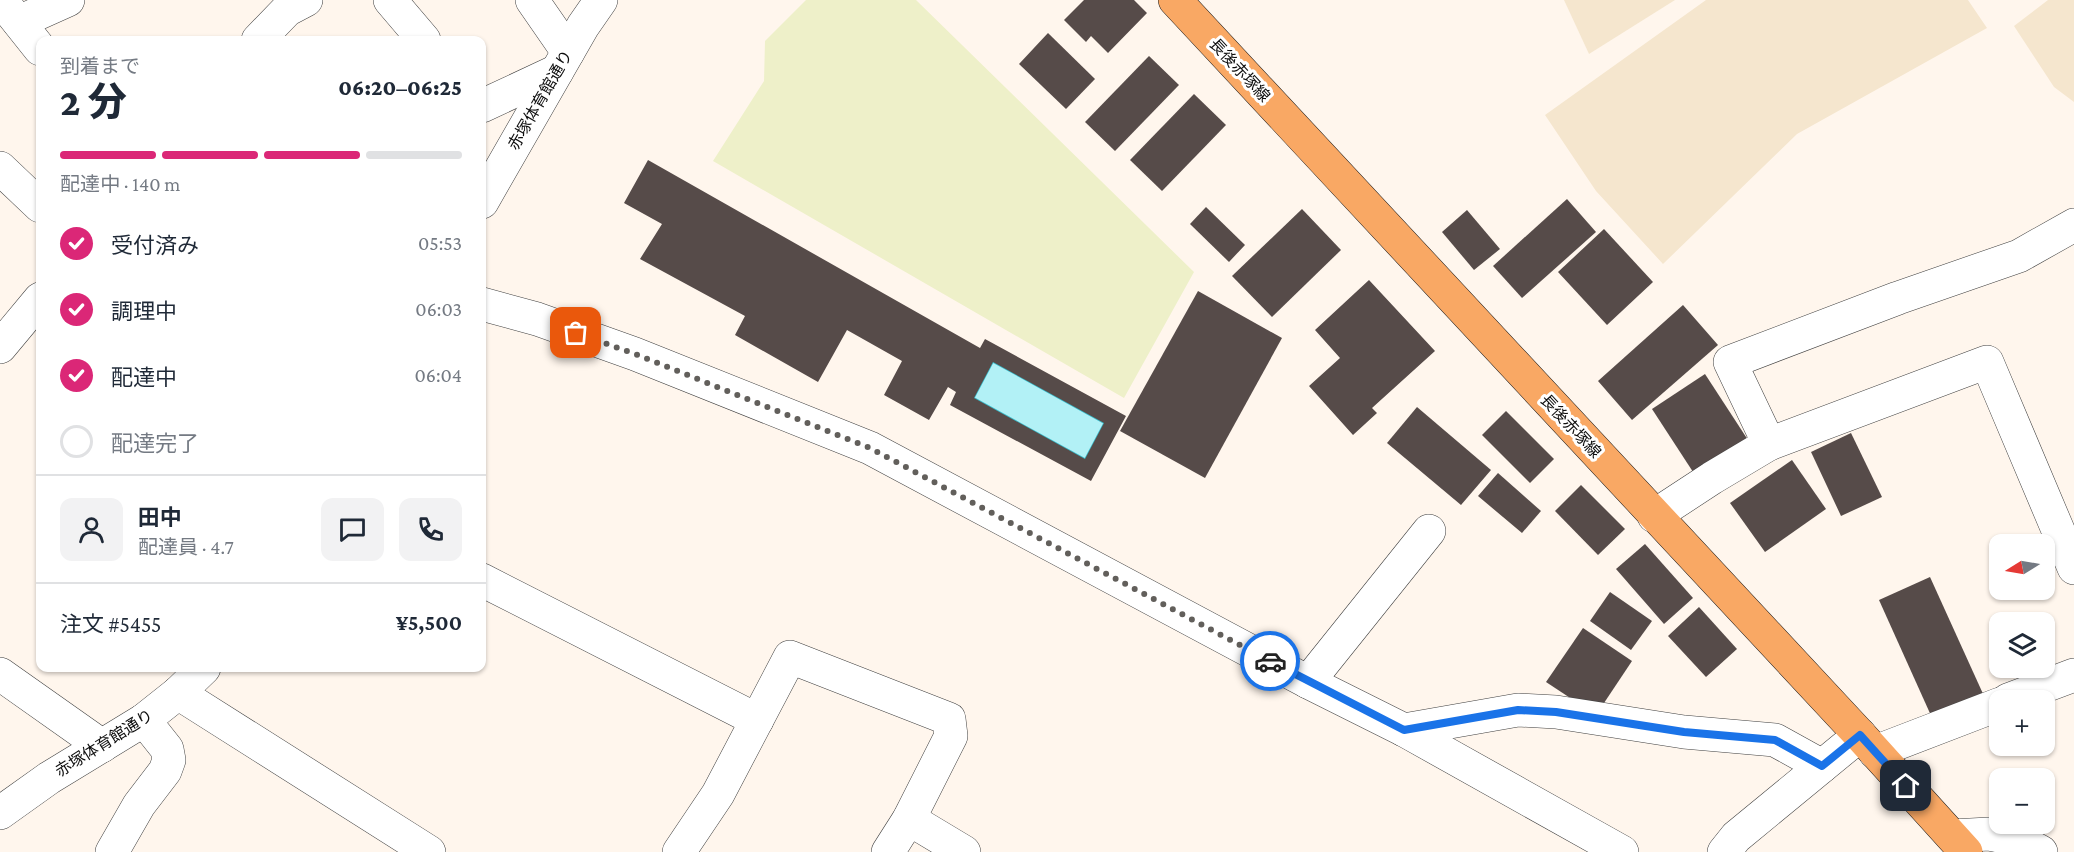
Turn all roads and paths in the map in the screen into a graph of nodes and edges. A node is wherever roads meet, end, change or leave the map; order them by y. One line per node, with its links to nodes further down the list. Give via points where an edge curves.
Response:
1 (68, 0): 7 (street)
2 (306, 0): 8 (street, via 287,10)
3 (390, 0): 9 (street)
4 (532, 0): 11 (street)
5 (601, 0): 11 (street, 赤塚体育館通り)
6 (1175, 0): 21 (main road, 長後赤塚線)
7 (10, 11): 10 (street)
8 (262, 36)
9 (421, 36)
10 (36, 44)
11 (562, 61): 12 (street); 14 (street, 赤塚体育館通り)
12 (486, 104)
13 (0, 168): 15 (street)
14 (486, 195)
15 (36, 202)
16 (2074, 225): 20 (street, via 2019,256 1730,362)
17 (36, 304): 19 (street)
18 (486, 305): 28 (street, via 635,354 870,448)
19 (0, 346)
20 (1769, 444): 21 (street); 23 (street, via 1987,362)
21 (1654, 516): 35 (main road, 長後赤塚線)
22 (1429, 531): 28 (street)
23 (2074, 568)
24 (486, 582): 33 (street)
25 (200, 672): 30 (street, 赤塚体育館通り)
26 (0, 674): 36 (street)
27 (2074, 675): 29 (street)
28 (1308, 682): 34 (street)
29 (2034, 690)
30 (178, 693): 32 (street, 赤塚体育館通り); 42 (street)
31 (1989, 707): 35 (street)
32 (144, 720): 36 (street, 赤塚体育館通り); 41 (street, via 167,749 169,760)
33 (758, 720): 39 (street, via 790,657 949,719 951,736); 43 (street, via 718,794)
34 (1404, 730): 37 (street, via 1518,710 1556,712 1684,732 1775,740); 46 (street)
35 (1867, 743): 37 (street); 40 (main road, 長後赤塚線)
36 (102, 746): 38 (street, 赤塚体育館通り)
37 (1822, 766): 47 (street, via 1736,837)
38 (0, 813)
39 (909, 819): 44 (street); 45 (street)
40 (1959, 844): 48 (street, via 1989,834 2019,840)
41 (112, 852)
42 (429, 852)
43 (679, 852)
44 (888, 852)
45 (964, 852)
46 (1622, 852)
47 (1724, 852)
48 (2041, 852)

